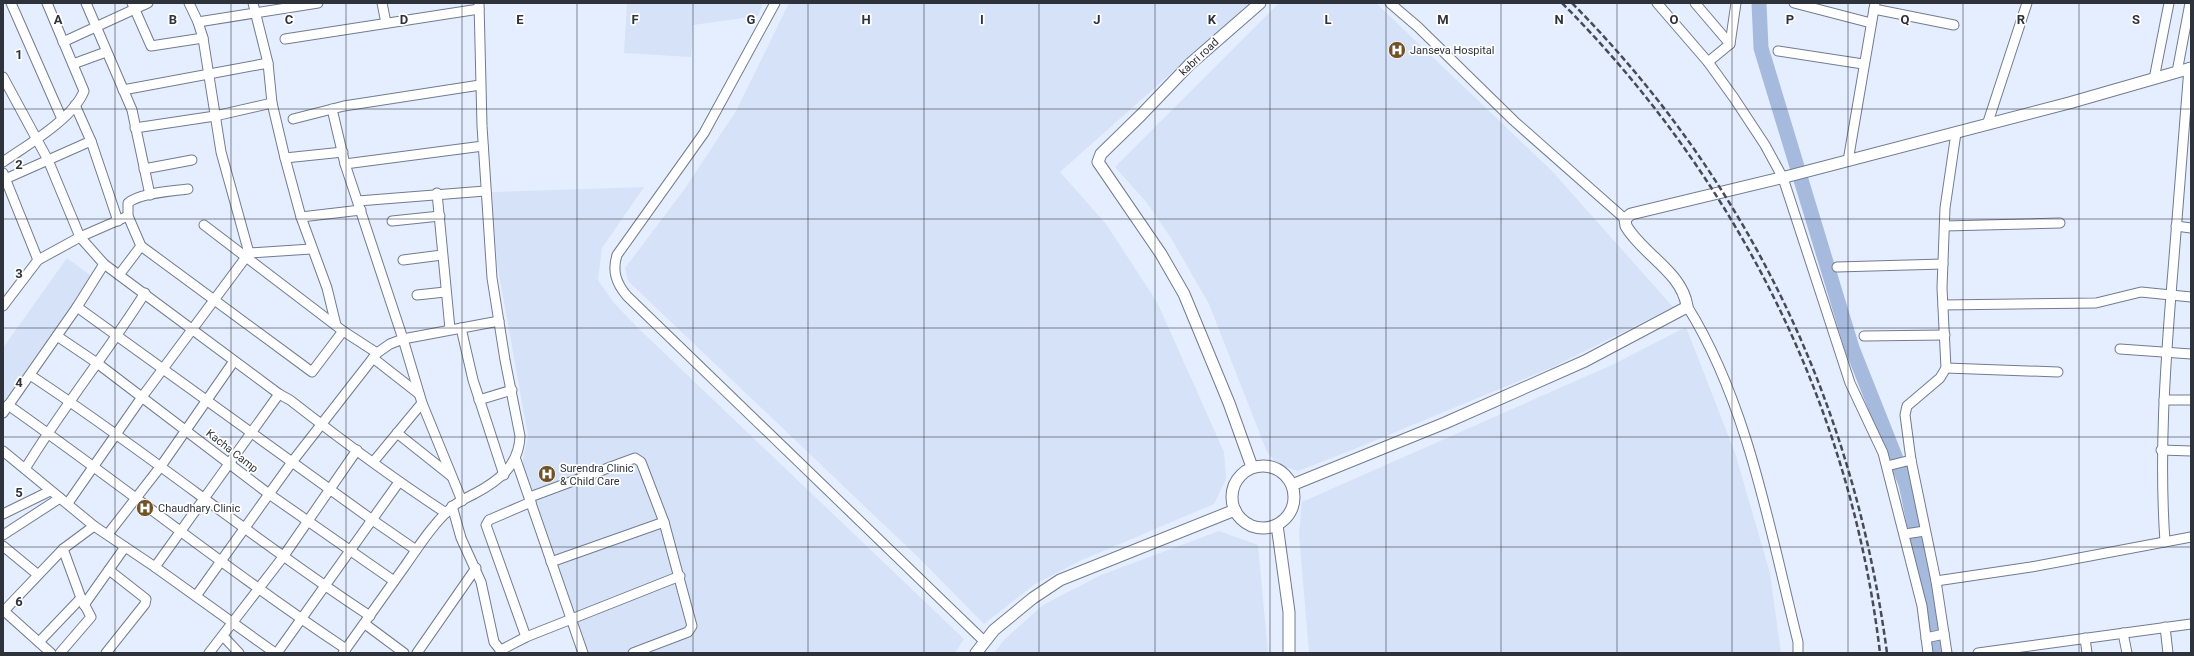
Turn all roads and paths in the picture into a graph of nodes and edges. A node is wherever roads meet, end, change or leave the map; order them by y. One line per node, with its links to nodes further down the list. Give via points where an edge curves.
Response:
1 (11, 3): 49 (street)
2 (47, 3): 30 (street)
3 (86, 3): 27 (street)
4 (148, 3): 19 (street)
5 (189, 3): 23 (street)
6 (253, 3): 22 (street)
7 (318, 3): 22 (street)
8 (382, 3): 24 (street)
9 (775, 3): 217 (street, via 704,133 617,254 614,270 617,282 627,296)
10 (1260, 3): 153 (street, kabri road, via 1190,64 1101,154 1098,162 1162,254 1184,294 1229,403)
11 (1390, 3): 76 (street, via 1514,121)
12 (1657, 3): 34 (street)
13 (1695, 3): 31 (street)
14 (1736, 3): 31 (street)
15 (1794, 3): 25 (street)
16 (2027, 3): 51 (street)
17 (2169, 3): 42 (street)
18 (2190, 3): 39 (street)
19 (133, 6): 27 (street); 28 (street, via 151,46)
20 (479, 6): 24 (street); 43 (street)
21 (1875, 6): 25 (street); 26 (street)
22 (257, 12): 23 (street); 36 (street)
23 (198, 22): 28 (street)
24 (386, 24): 29 (street)
25 (1871, 24): 37 (street)
26 (1954, 25)
27 (95, 26): 30 (street); 33 (street)
28 (203, 38): 40 (street)
29 (285, 39)
30 (63, 42): 35 (street)
31 (1730, 44): 34 (street)
32 (1778, 51): 37 (street)
33 (106, 52): 35 (street); 44 (street)
34 (1708, 62): 67 (street)
35 (73, 64): 46 (street, via 84,91)
36 (268, 64): 40 (street); 45 (street)
37 (1863, 64): 62 (street)
38 (2190, 68): 39 (street); 58 (street)
39 (2177, 72): 42 (street)
40 (208, 75): 44 (street); 48 (street)
41 (3, 77): 54 (street)
42 (2154, 79): 51 (street)
43 (480, 86): 47 (street); 56 (street)
44 (123, 90): 52 (street, via 132,110)
45 (272, 103): 48 (street); 59 (street)
46 (75, 105): 49 (street); 55 (street)
47 (332, 109): 50 (street); 57 (street)
48 (215, 116): 52 (street); 87 (street, via 221,152)
49 (62, 119): 54 (street)
50 (293, 119)
51 (1987, 125): 53 (street)
52 (135, 128): 65 (street)
53 (1956, 133): 62 (street); 81 (street, via 1945,208)
54 (36, 140): 60 (street); 63 (street)
55 (91, 141): 60 (street); 78 (street)
56 (483, 146): 64 (street); 69 (street)
57 (343, 152): 59 (street); 64 (street)
58 (2187, 155): 82 (street)
59 (285, 158): 75 (street)
60 (48, 160): 66 (street); 84 (street)
61 (192, 160): 65 (street)
62 (1848, 161): 67 (street)
63 (3, 162)
64 (346, 164): 72 (street)
65 (144, 169): 71 (street)
66 (4, 177): 89 (street)
67 (1786, 177): 76 (street, via 1635,212); 152 (street, via 1850,383)
68 (188, 189): 71 (street)
69 (485, 191): 70 (street); 105 (street, via 492,278)
70 (437, 193): 72 (street); 74 (street)
71 (150, 195): 73 (street, via 131,200 127,206)
72 (360, 205): 75 (street); 114 (street)
73 (128, 216): 78 (street); 85 (street)
74 (440, 216): 77 (street); 88 (street)
75 (301, 217): 86 (street)
76 (1625, 219): 102 (street, via 1628,231 1676,282)
77 (392, 221)
78 (118, 222): 84 (street)
79 (2060, 222): 81 (street)
80 (204, 225): 87 (street)
81 (1945, 226): 92 (street)
82 (2176, 226): 83 (street); 98 (street)
83 (2191, 228)
84 (80, 237): 89 (street); 91 (street)
85 (141, 246): 94 (street); 100 (street)
86 (311, 249): 87 (street); 106 (street)
87 (247, 255): 100 (street); 106 (street)
88 (442, 255): 90 (street); 95 (street)
89 (38, 260): 101 (street)
90 (403, 260)
91 (104, 264): 94 (street); 104 (street)
92 (1943, 264): 93 (street); 103 (street)
93 (1837, 267)
94 (119, 275): 96 (street)
95 (445, 292): 97 (street); 109 (street)
96 (145, 293): 108 (street); 112 (street)
97 (417, 295)
98 (2171, 296): 99 (street); 103 (street, via 2141,292 2096,303); 116 (street)
99 (2191, 297)
100 (213, 300): 106 (street, via 312,372); 108 (street)
101 (3, 306)
102 (1687, 306): 158 (street, via 1585,361 1444,423); 232 (street, via 1718,365 1736,408 1752,460 1798,642)
103 (1943, 306): 110 (street)
104 (77, 307): 111 (street); 112 (street)
105 (499, 321): 107 (street); 125 (street)
106 (340, 328): 118 (street)
107 (461, 328): 109 (street); 130 (street)
108 (193, 329): 119 (street); 122 (street)
109 (450, 329): 114 (street)
110 (1945, 335): 113 (street); 121 (street)
111 (57, 336): 120 (street, Kacha Camp); 124 (street)
112 (117, 336): 120 (street); 122 (street)
113 (1864, 336)
114 (403, 339): 118 (street, via 390,344); 128 (street)
115 (2120, 348): 116 (street)
116 (2166, 352): 117 (street); 131 (street)
117 (2191, 354)
118 (375, 355): 128 (street); 135 (street)
119 (234, 360): 126 (street); 129 (street)
120 (97, 363): 127 (street, Kacha Camp); 133 (street)
121 (1946, 368): 123 (street); 146 (street, via 1940,378 1905,410)
122 (164, 370): 127 (street); 129 (street)
123 (2058, 372)
124 (30, 375): 133 (street); 134 (street)
125 (512, 390): 130 (street); 145 (street, via 520,436)
126 (279, 394): 135 (street); 138 (street)
127 (142, 398): 136 (street, Kacha Camp); 140 (street)
128 (420, 399): 139 (street); 156 (street)
129 (206, 400): 136 (street); 138 (street)
130 (479, 400): 155 (street)
131 (2164, 400): 132 (street); 142 (street)
132 (2191, 400)
133 (70, 401): 137 (street); 140 (street)
134 (6, 409): 137 (street)
135 (321, 424): 141 (street); 147 (street)
136 (186, 429): 149 (street, Kacha Camp); 151 (street)
137 (47, 432): 150 (street); 154 (street)
138 (252, 433): 147 (street); 149 (street)
139 (397, 433): 148 (street); 156 (street)
140 (116, 436): 150 (street); 151 (street)
141 (357, 450): 148 (street); 159 (street)
142 (2161, 450): 144 (street); 182 (street)
143 (3, 451): 154 (street)
144 (2191, 451)
145 (516, 460): 155 (street); 164 (street)
146 (1911, 460): 152 (street); 176 (street)
147 (292, 462): 159 (street); 161 (street)
148 (374, 462): 157 (street)
149 (229, 464): 161 (street, Kacha Camp); 163 (street)
150 (94, 465): 162 (street); 165 (street)
151 (161, 466): 162 (street); 163 (street)
152 (1887, 466): 179 (street)
153 (1252, 467): 158 (street, via 1274,467 1284,473); 168 (street, via 1240,476 1234,486 1232,499)
154 (25, 469): 160 (street)
155 (504, 475): 166 (street, via 487,488)
156 (452, 476): 166 (street)
157 (399, 482): 167 (street); 170 (street)
158 (1292, 485): 173 (street, via 1295,495 1293,508 1288,517)
159 (330, 489): 170 (street); 171 (street)
160 (50, 491): 165 (street); 169 (street)
161 (269, 494): 171 (street, Kacha Camp); 175 (street)
162 (136, 498): 177 (street); 178 (street)
163 (205, 498): 175 (street); 177 (street)
164 (530, 499): 172 (street, via 636,458 641,462); 190 (street); 213 (street, via 489,520 486,526)
165 (64, 501): 174 (street); 180 (street)
166 (462, 501): 167 (street)
167 (449, 510): 187 (street); 192 (street)
168 (1235, 510): 173 (street, via 1242,520 1253,526 1264,528); 217 (street, via 1060,580 994,630)
169 (3, 514)
170 (371, 519): 186 (street); 187 (street)
171 (307, 521): 186 (street, Kacha Camp); 188 (street)
172 (664, 522): 190 (street); 195 (street)
173 (1277, 525): 231 (street, via 1289,612)
174 (94, 526): 178 (street); 185 (street)
175 (245, 528): 188 (street); 189 (street)
176 (1925, 531): 179 (street); 197 (street)
177 (181, 532): 189 (street); 191 (street)
178 (108, 534): 184 (street)
179 (1905, 534): 214 (street, via 1922,606)
180 (3, 535)
181 (2191, 538): 182 (street)
182 (2165, 542): 197 (street)
183 (3, 546): 194 (street)
184 (126, 546): 191 (street); 193 (street)
185 (63, 549): 194 (street); 201 (street)
186 (349, 550): 196 (street, Kacha Camp); 198 (street)
187 (416, 550): 196 (street)
188 (283, 557): 198 (street); 199 (street)
189 (221, 562): 199 (street); 200 (street)
190 (551, 562): 205 (street)
191 (155, 567): 200 (street)
192 (476, 568): 219 (street, via 493,637); 227 (street)
193 (109, 570): 201 (street); 222 (street, via 146,599 145,604)
194 (37, 574): 202 (street)
195 (680, 576): 205 (street); 229 (street, via 692,619 691,630)
196 (394, 580): 203 (street)
197 (1936, 581): 211 (street)
198 (325, 587): 203 (street); 204 (street)
199 (258, 589): 204 (street); 206 (street)
200 (196, 596): 206 (street)
201 (83, 602): 216 (street); 221 (street, via 91,616 90,620)
202 (3, 611): 216 (street)
203 (370, 616): 207 (street)
204 (300, 619): 218 (street); 225 (street)
205 (572, 620): 213 (street); 228 (street)
206 (233, 623): 212 (street); 225 (street)
207 (365, 624): 218 (street); 226 (street)
208 (2191, 624): 209 (street)
209 (2164, 627): 210 (street); 238 (street)
210 (2123, 633): 215 (street); 237 (street)
211 (1944, 634): 214 (street); 234 (street)
212 (223, 636): 223 (street); 224 (street)
213 (526, 637): 219 (street)
214 (1926, 638): 233 (street)
215 (2085, 638): 235 (street); 236 (street)
216 (39, 642): 220 (street)
217 (985, 642): 230 (street)
218 (345, 651)
219 (500, 652)
220 (51, 653)
221 (60, 653)
222 (106, 653)
223 (209, 653)
224 (238, 653)
225 (276, 653)
226 (404, 653)
227 (417, 653)
228 (583, 653)
229 (633, 653)
230 (976, 653)
231 (1289, 653)
232 (1798, 653)
233 (1928, 653)
234 (1947, 653)
235 (1978, 653)
236 (2087, 653)
237 (2127, 653)
238 (2168, 653)

